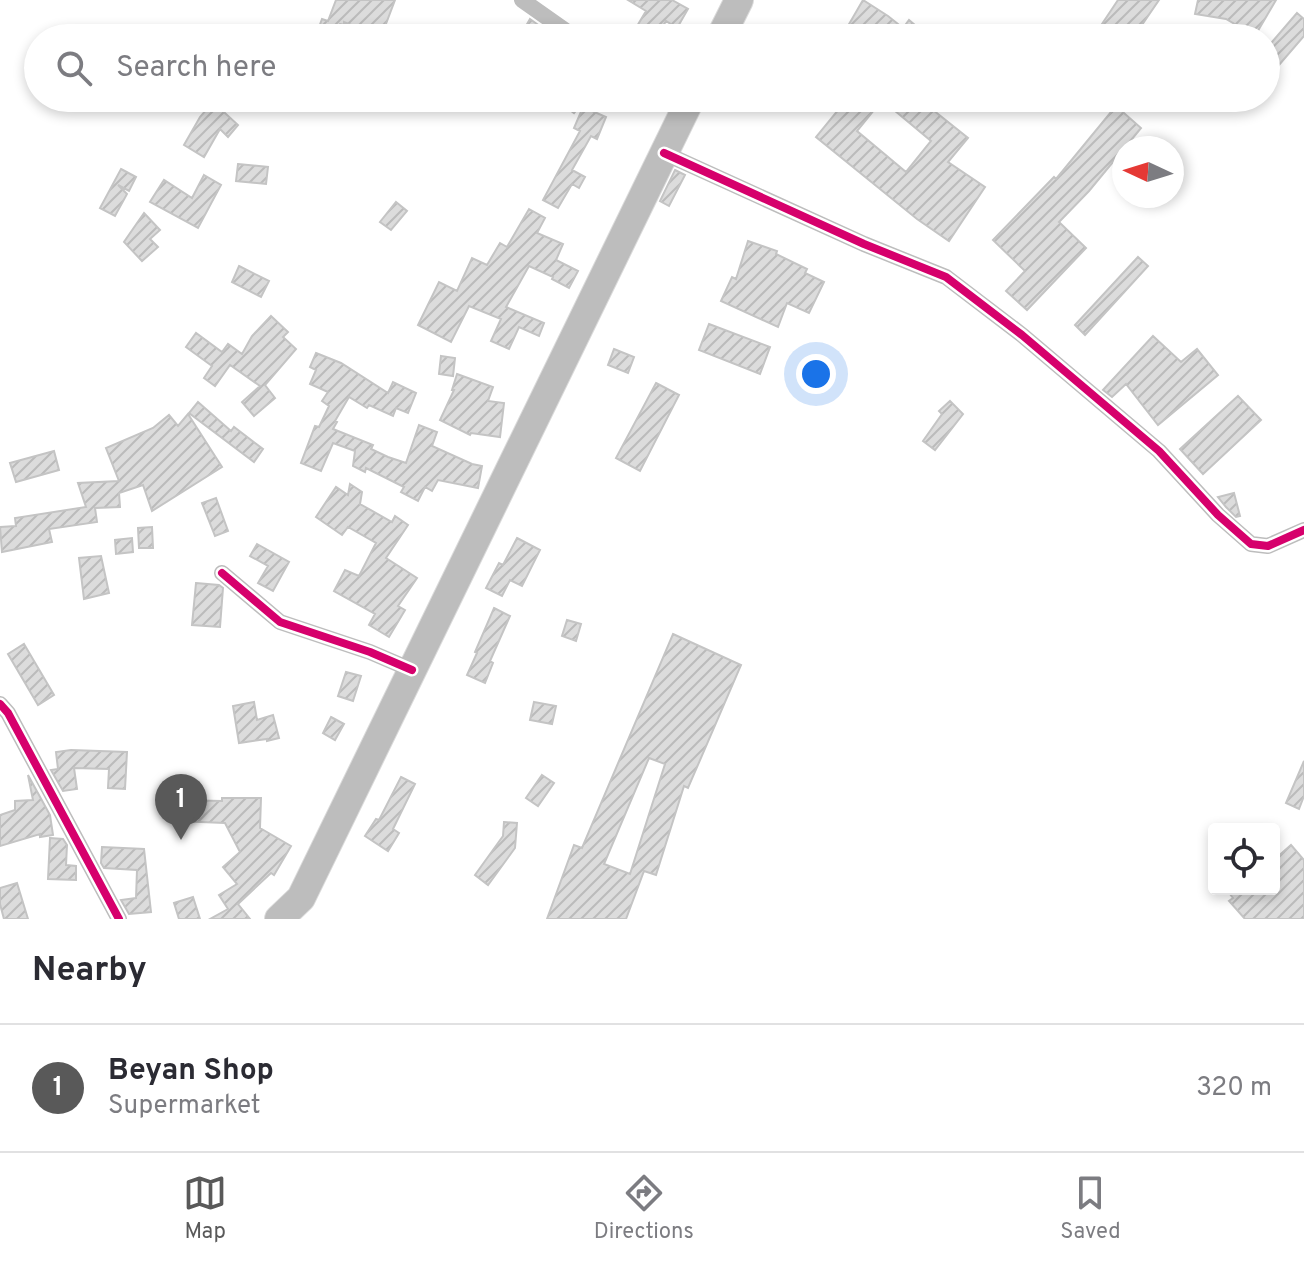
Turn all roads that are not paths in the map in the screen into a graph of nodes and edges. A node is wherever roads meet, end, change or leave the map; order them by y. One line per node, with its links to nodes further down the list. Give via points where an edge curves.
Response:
1 (522, 0): 3 (street)
2 (739, 0): 4 (highway)
3 (556, 24)
4 (727, 24)
5 (676, 112): 6 (highway)
6 (664, 153): 7 (street, via 946,277 1159,451 1251,544 1268,546); 9 (highway)
7 (1304, 530)
8 (222, 573): 9 (street, via 280,622)
9 (412, 670): 11 (highway)
10 (0, 704): 12 (street)
11 (301, 909): 13 (highway)
12 (119, 919)
13 (279, 919)

